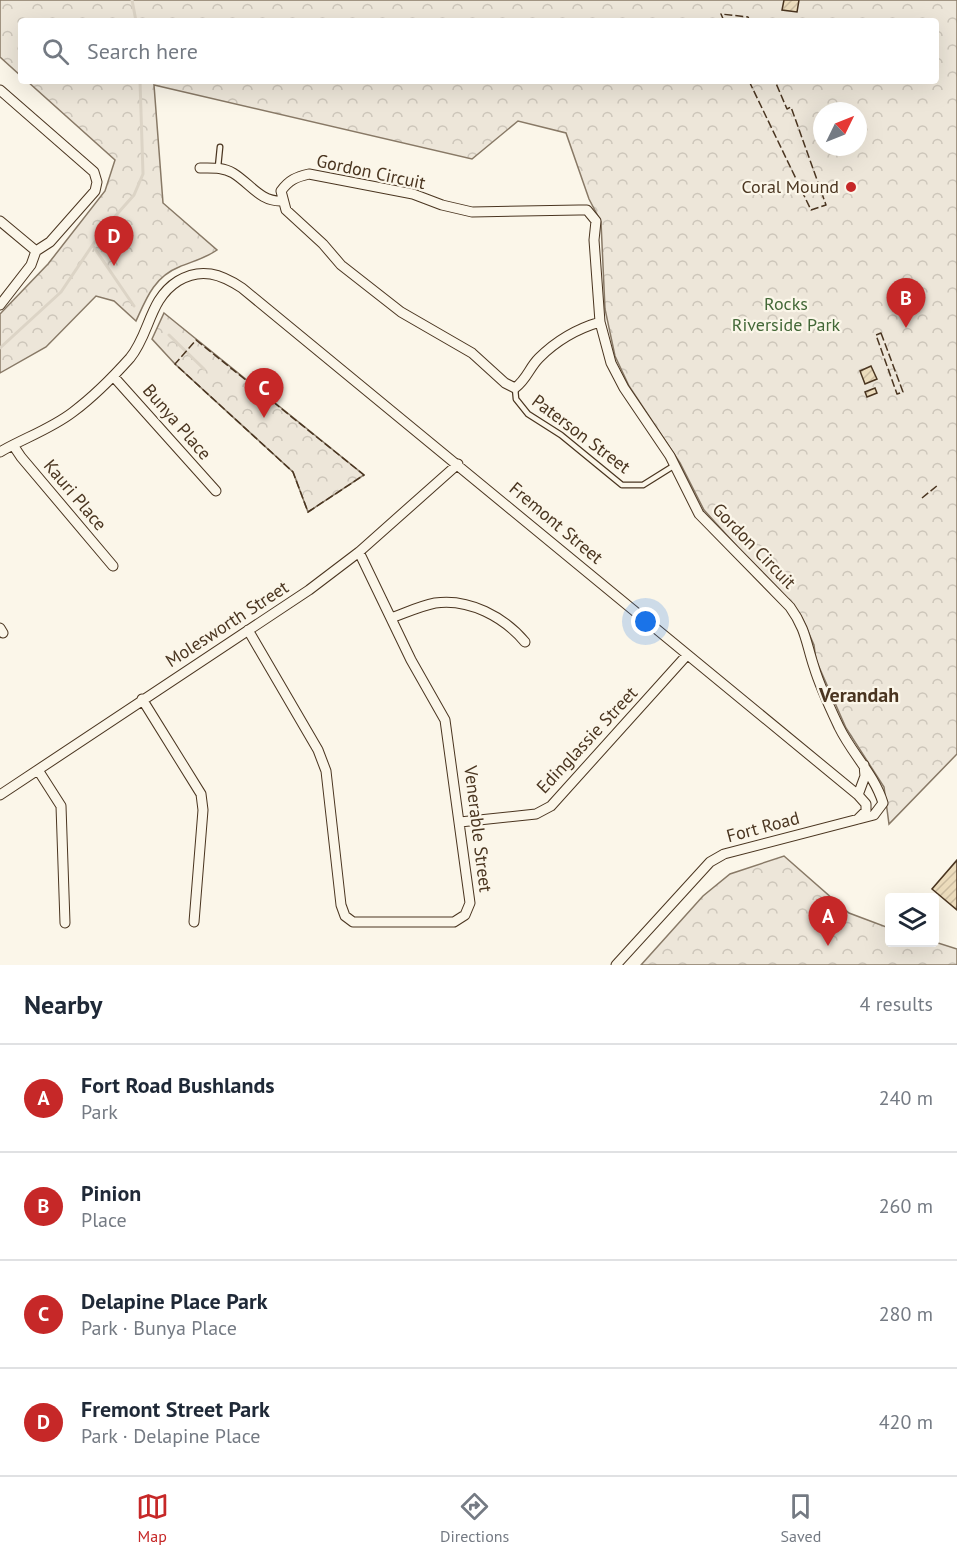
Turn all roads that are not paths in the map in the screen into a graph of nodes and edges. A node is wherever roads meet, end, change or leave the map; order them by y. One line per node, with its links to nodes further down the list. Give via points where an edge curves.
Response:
1 (0, 90): 7 (street, via 94,172 98,182 95,191 50,242)
2 (219, 147): 3 (lane)
3 (218, 167): 4 (street); 5 (street, via 233,172 270,201)
4 (201, 168)
5 (282, 201): 9 (street, Gordon Circuit, via 281,191 287,183 309,174 413,194 472,212 587,210 596,221); 11 (street, via 341,265 401,312 472,353 505,384)
6 (0, 221): 7 (street)
7 (36, 251): 8 (street, via 31,265)
8 (0, 305)
9 (600, 322): 11 (street, via 564,336 537,360 528,377); 15 (street, Gordon Circuit, via 611,363 624,388)
10 (113, 376): 12 (street, via 72,413); 14 (street, Fremont Street, via 140,342 164,292 185,278 222,275); 16 (street, Bunya Place)
11 (515, 388): 15 (lane, Paterson Street, via 516,399 528,414 561,435 622,485 643,485)
12 (13, 445): 13 (street); 18 (street, Kauri Place)
13 (0, 452)
14 (458, 464): 17 (street, Molesworth Street); 22 (street, Fremont Street)
15 (675, 465): 24 (street, Gordon Circuit, via 699,514 799,620 840,729)
16 (216, 491)
17 (358, 552): 19 (street, Venerable Street); 20 (street, Molesworth Street)
18 (113, 566)
19 (391, 618): 21 (street, via 436,603 464,604 514,628); 29 (street, Venerable Street, via 445,720)
20 (248, 630): 23 (street, Molesworth Street); 29 (street, Venerable Street, via 318,750 326,771 345,916 353,922 454,922 465,915 470,903)
21 (525, 642)
22 (687, 655): 27 (street, Fremont Street); 29 (street, Edinglassie Street, via 551,806 536,814)
23 (142, 699): 25 (street, Molesworth Street); 30 (street, via 201,794)
24 (864, 764): 27 (street, via 865,776); 28 (street, Gordon Circuit, via 883,803 874,815)
25 (38, 770): 26 (street, Molesworth Street); 31 (street, via 61,806)
26 (0, 795)
27 (858, 795): 28 (street, via 866,804 866,811)
28 (856, 820): 32 (street, Fort Road, via 724,854 710,862)
29 (460, 822)
30 (194, 922)
31 (65, 923)
32 (615, 965)

